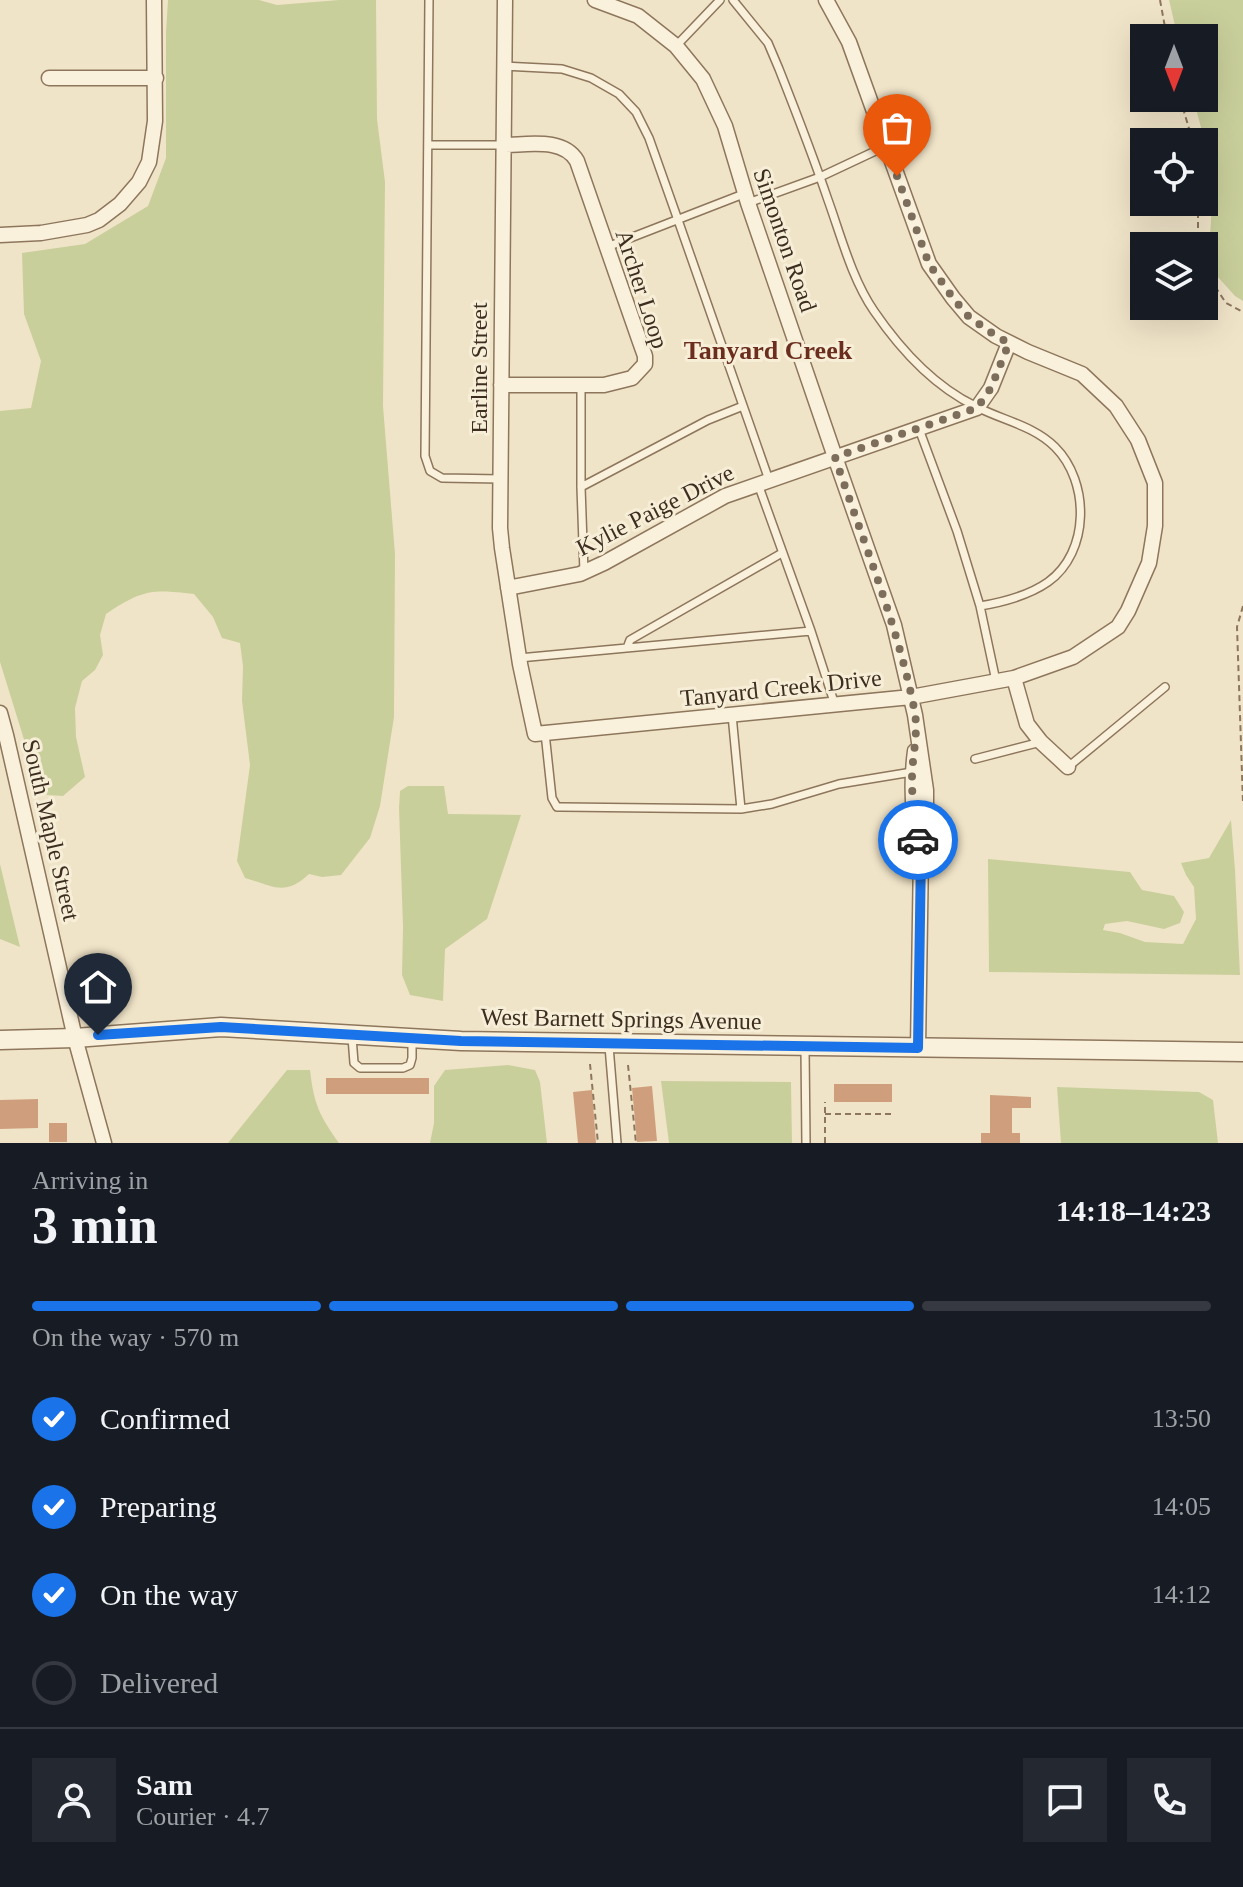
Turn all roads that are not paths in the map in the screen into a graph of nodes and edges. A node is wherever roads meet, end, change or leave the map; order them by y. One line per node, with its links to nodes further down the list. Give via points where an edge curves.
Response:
1 (154, 0): 11 (street)
2 (429, 0): 12 (lane)
3 (505, 0): 9 (street, Earline Street)
4 (595, 0): 8 (street, Simonton Road, via 638,16)
5 (720, 0): 8 (lane)
6 (733, 0): 15 (lane, via 768,43)
7 (826, 0): 14 (street, Tanyard Creek Drive, via 849,42)
8 (676, 46): 16 (street, Simonton Road, via 703,79 725,126)
9 (504, 66): 13 (street, Earline Street); 17 (lane, via 562,69 619,94 649,138)
10 (49, 78): 11 (street)
11 (156, 78): 18 (street, via 149,162 120,204 87,225)
12 (428, 145): 13 (lane); 27 (lane, via 425,456 430,471 442,478)
13 (503, 145): 19 (street, Archer Loop, via 557,146 572,153); 21 (street, Earline Street)
14 (886, 146): 15 (lane); 20 (street, Tanyard Creek Drive, via 929,264 969,317)
15 (820, 177): 16 (lane); 24 (lane, via 872,308 912,359)
16 (747, 198): 17 (lane); 26 (street, Simonton Road)
17 (678, 220): 19 (lane); 23 (lane)
18 (0, 235)
19 (607, 247): 22 (street, Archer Loop, via 645,364 632,378)
20 (1009, 343): 24 (street); 37 (street, Tanyard Creek Drive, via 1082,374 1116,406 1138,440 1155,483 1149,563 1118,627 1073,657)
21 (501, 385): 22 (street, Archer Loop); 27 (street, Earline Street)
22 (581, 386): 29 (lane)
23 (743, 406): 28 (lane); 29 (lane)
24 (977, 408): 25 (street, Kylie Paige Drive); 33 (lane, via 1016,422 1055,447 1082,503 1074,546 1050,581 1004,602)
25 (919, 429): 26 (street, Kylie Paige Drive); 33 (lane)
26 (835, 457): 28 (street, Kylie Paige Drive); 40 (street, Simonton Road, via 894,625)
27 (501, 479): 32 (street, Earline Street)
28 (763, 482): 30 (lane); 31 (street, Kylie Paige Drive, via 725,496)
29 (581, 487): 31 (lane)
30 (782, 553): 34 (lane); 35 (lane, via 630,640)
31 (584, 572): 32 (street, Kylie Paige Drive)
32 (508, 588): 36 (street, Earline Street)
33 (980, 606): 38 (lane)
34 (811, 631): 35 (lane); 41 (lane)
35 (627, 648): 36 (lane)
36 (519, 658): 45 (street, Earline Street)
37 (1014, 678): 38 (street, Tanyard Creek Drive); 46 (street, via 1027,724)
38 (996, 681): 40 (street, Tanyard Creek Drive)
39 (1165, 687): 48 (lane)
40 (911, 697): 41 (street, Tanyard Creek Drive); 44 (street, Simonton Road)
41 (835, 705): 43 (street, Tanyard Creek Drive)
42 (0, 713): 53 (street, South Maple Street)
43 (731, 714): 45 (street, Tanyard Creek Drive); 50 (lane)
44 (917, 730): 49 (street, Simonton Road); 51 (street, Simonton Road, via 926,790)
45 (540, 734): 50 (lane, via 557,807)
46 (1041, 742): 47 (lane); 48 (street)
47 (975, 759)
48 (1068, 767)
49 (912, 772): 50 (lane); 51 (street, Simonton Road)
50 (741, 809)
51 (921, 854): 58 (street, Simonton Road)
52 (352, 1035): 53 (street, West Barnett Springs Avenue, via 221,1027); 54 (street, West Barnett Springs Avenue); 54 (lane, via 354,1063 360,1068 410,1065)
53 (75, 1038): 55 (street, West Barnett Springs Avenue); 60 (street, South Maple Street)
54 (412, 1038): 56 (street, West Barnett Springs Avenue)
55 (0, 1040)
56 (609, 1043): 57 (street, West Barnett Springs Avenue); 61 (lane)
57 (805, 1046): 58 (street, West Barnett Springs Avenue); 62 (lane)
58 (918, 1048): 59 (street, West Barnett Springs Avenue)
59 (1243, 1052)
60 (104, 1143)
61 (617, 1143)
62 (806, 1143)

